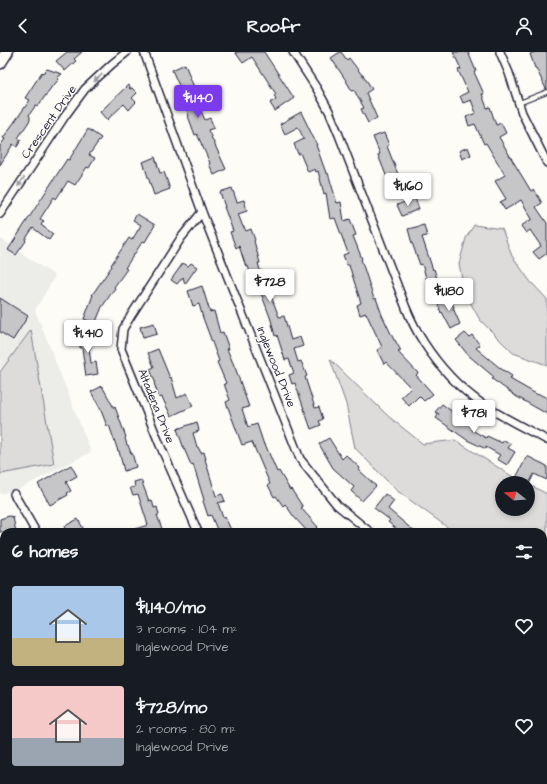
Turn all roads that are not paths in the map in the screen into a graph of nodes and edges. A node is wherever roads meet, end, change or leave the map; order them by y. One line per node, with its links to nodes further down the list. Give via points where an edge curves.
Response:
1 (7, 52): 6 (street)
2 (127, 52): 11 (street, Crescent Drive, one-way to 11, via 85,89)
3 (144, 52): 10 (street, Inglewood Drive)
4 (293, 52): 12 (street, via 329,111 406,308 424,343 448,374 475,398)
5 (500, 52): 8 (street)
6 (0, 63)
7 (547, 92): 8 (lane)
8 (519, 103): 9 (street)
9 (547, 163)
10 (202, 212): 15 (street, Altadena Drive, via 181,238 123,329 121,349); 16 (street, Inglewood Drive, via 300,459 337,505)
11 (0, 214)
12 (547, 440)
13 (14, 494): 14 (street)
14 (34, 528)
15 (196, 528)
16 (365, 528)

